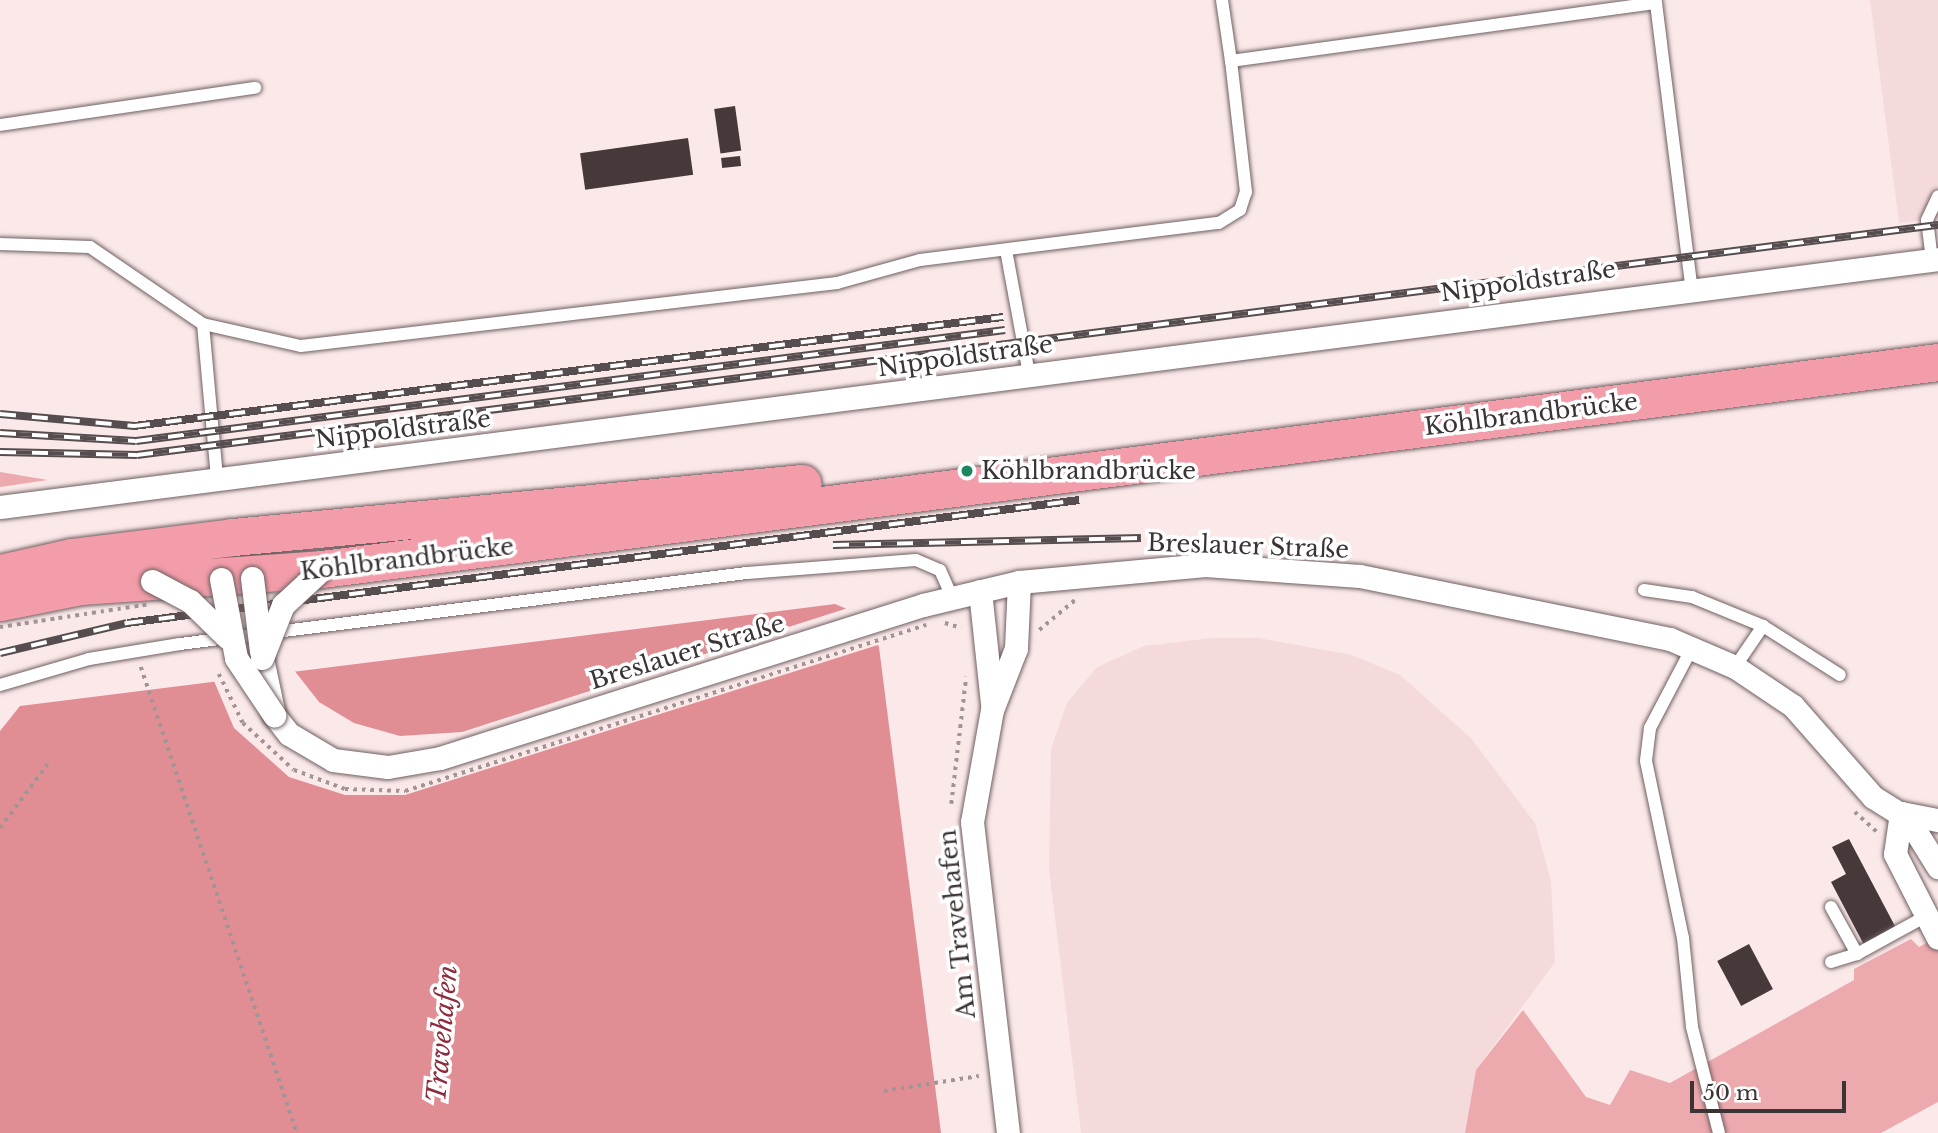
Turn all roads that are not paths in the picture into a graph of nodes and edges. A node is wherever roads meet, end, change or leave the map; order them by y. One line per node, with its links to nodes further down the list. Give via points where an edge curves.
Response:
1 (1222, 0): 3 (lane)
2 (1656, 1): 3 (lane); 11 (lane)
3 (1231, 61): 9 (lane, via 1246,192 1240,210 1219,223)
4 (255, 88): 5 (lane)
5 (0, 125)
6 (1938, 196): 7 (lane)
7 (1933, 205): 10 (lane)
8 (0, 244): 12 (lane, via 90,247)
9 (1006, 250): 12 (lane, via 891,264 837,282 341,346 270,342); 15 (lane)
10 (1935, 259): 11 (street, Nippoldstraße)
11 (1690, 286): 15 (street, Nippoldstraße)
12 (203, 324): 16 (lane)
13 (1938, 338): 18 (main road, Köhlbrandbrücke, via 758,488)
14 (1938, 362): 19 (main road, Köhlbrandbrücke)
15 (1028, 374): 16 (street, Nippoldstraße)
16 (217, 479): 17 (street, Nippoldstraße)
17 (0, 508)
18 (233, 537): 20 (main road, Köhlbrandbrücke, via 97,553); 21 (street, Breslauer Straße); 21 (street, Breslauer Straße)
19 (322, 569): 21 (main road, Köhlbrandbrücke); 31 (street, bridge, via 284,605)
20 (0, 573)
21 (236, 578): 25 (main road, Köhlbrandbrücke); 29 (street, Breslauer Straße, bridge); 31 (street, Breslauer Straße, bridge)
22 (1019, 582): 24 (street, Breslauer Straße); 30 (street, Breslauer Straße, via 1166,566 1320,571); 35 (street, Am Travehafen, via 1016,648)
23 (1644, 590): 28 (lane, via 1692,597)
24 (980, 591): 26 (street, Breslauer Straße); 35 (street, Am Travehafen)
25 (158, 595): 27 (main road, Köhlbrandbrücke, via 81,586); 29 (street, Breslauer Straße, bridge, via 190,601)
26 (952, 597): 34 (lane, via 943,573 927,561 761,572 180,645 89,659); 36 (street, Breslauer Straße, via 924,615 400,765 333,760 302,744)
27 (0, 602)
28 (1763, 626): 32 (lane); 33 (lane)
29 (228, 637): 36 (street, Breslauer Straße, bridge, via 244,674)
30 (1693, 646): 32 (street, Breslauer Straße); 45 (lane, via 1650,728 1646,761 1683,938 1692,1027)
31 (262, 658): 36 (street, Breslauer Straße, bridge)
32 (1735, 667): 37 (street, Breslauer Straße, via 1793,706 1873,797)
33 (1840, 675)
34 (0, 685)
35 (992, 710): 44 (street, Am Travehafen, via 972,822)
36 (274, 715)
37 (1901, 813): 38 (street); 39 (street, Breslauer Straße); 41 (street, via 1895,854)
38 (1938, 820)
39 (1938, 867)
40 (1831, 907): 42 (lane)
41 (1933, 929): 42 (lane)
42 (1857, 954): 43 (lane)
43 (1831, 962)
44 (1008, 1133)
45 (1718, 1133)

